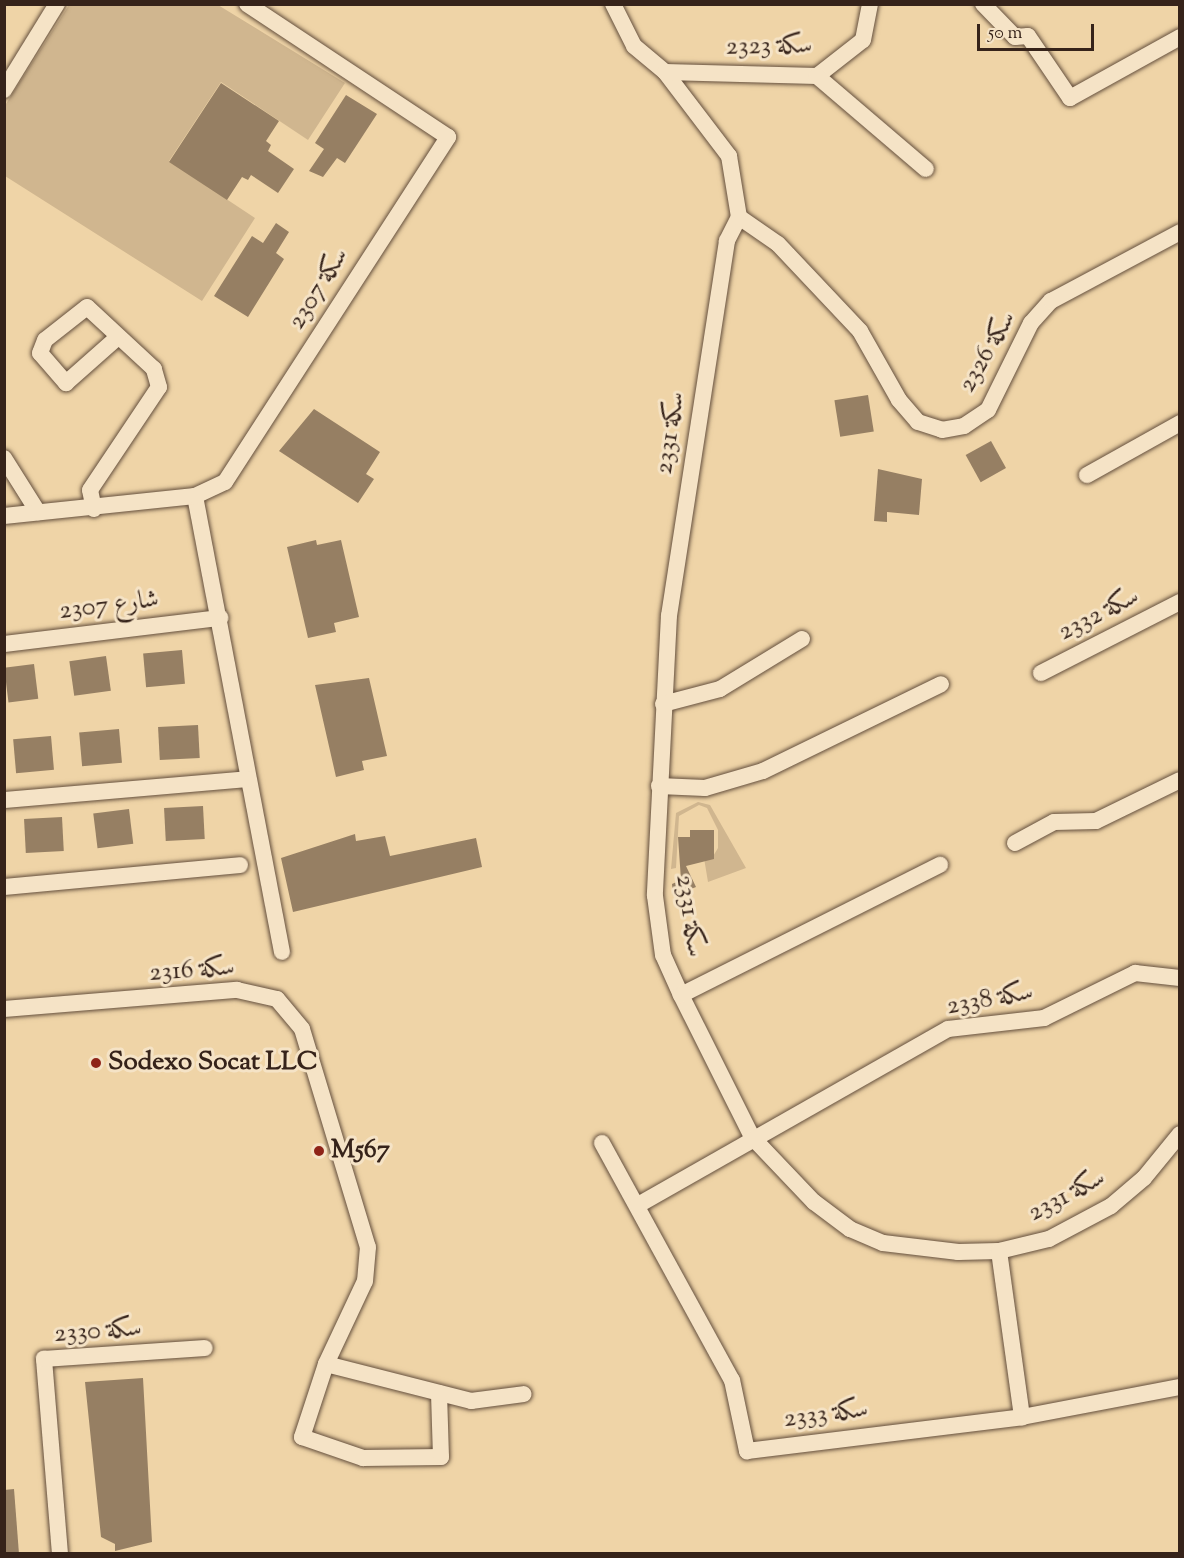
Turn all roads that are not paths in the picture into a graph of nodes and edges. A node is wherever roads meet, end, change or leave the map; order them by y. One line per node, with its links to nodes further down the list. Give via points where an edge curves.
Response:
1 (57, 4): 9 (street)
2 (247, 4): 17 (street, سكة 2307, via 448,138 225,482)
3 (613, 4): 7 (street, via 634,46)
4 (870, 4): 8 (street, سكة 2323, via 863,40)
5 (983, 4): 6 (street, via 1015,37 1028,36 1070,98)
6 (1179, 37)
7 (665, 72): 8 (street, سكة 2323); 11 (street, via 729,156)
8 (818, 76): 10 (street)
9 (4, 90)
10 (926, 169)
11 (739, 217): 12 (street, سكة 2326, via 778,244 860,331 899,400 918,422 942,430 964,426 988,410 1031,323 1052,301); 27 (street, سكة 2331, via 727,241 674,581)
12 (1179, 232)
13 (118, 337): 13 (street, via 66,383 40,353 45,340 87,307); 18 (street, via 154,369 159,387 90,490)
14 (1179, 423): 16 (street)
15 (4, 458): 19 (street)
16 (1087, 475)
17 (195, 496): 18 (street, سكة 2307); 22 (street)
18 (94, 508): 19 (street, سكة 2307)
19 (38, 512): 20 (street, سكة 2307)
20 (4, 516)
21 (1179, 602): 25 (street, سكة 2332)
22 (220, 618): 24 (street, 2307 شارع); 28 (street)
23 (802, 639): 27 (street, via 720,689)
24 (4, 644)
25 (1041, 673)
26 (941, 684): 30 (street, via 763,771 705,788)
27 (663, 704): 30 (street, سكة 2331)
28 (248, 779): 31 (street); 36 (street)
29 (1179, 780): 32 (street, via 1096,821 1054,822)
30 (659, 786): 38 (street, سكة 2331, via 655,896 663,955)
31 (4, 800)
32 (1015, 843)
33 (240, 865): 35 (street)
34 (940, 865): 38 (street)
35 (4, 887)
36 (282, 952)
37 (1179, 978): 41 (street, سكة 2338, via 1135,973 1044,1018 948,1029)
38 (681, 995): 41 (street, سكة 2331)
39 (4, 1009): 46 (street, 2316 سكة, via 237,990 277,999 302,1029 368,1247 365,1281)
40 (1179, 1134): 44 (street, سكة 2331, via 1151,1171 1111,1206 1049,1239)
41 (752, 1137): 43 (street); 44 (street, سكة 2331, via 814,1202 850,1229 883,1243 936,1253)
42 (602, 1143): 43 (street, سكة 2333)
43 (638, 1205): 50 (street, سكة 2333, via 732,1380 747,1451)
44 (999, 1251): 50 (street)
45 (205, 1348): 51 (street, سكة 2330, via 44,1359)
46 (326, 1364): 48 (street); 48 (street, 2316 سكة, via 302,1437 363,1458 441,1457)
47 (1179, 1387): 50 (street, سكة 2333)
48 (439, 1393): 49 (street, via 471,1401)
49 (524, 1394)
50 (1022, 1417)
51 (60, 1554)

